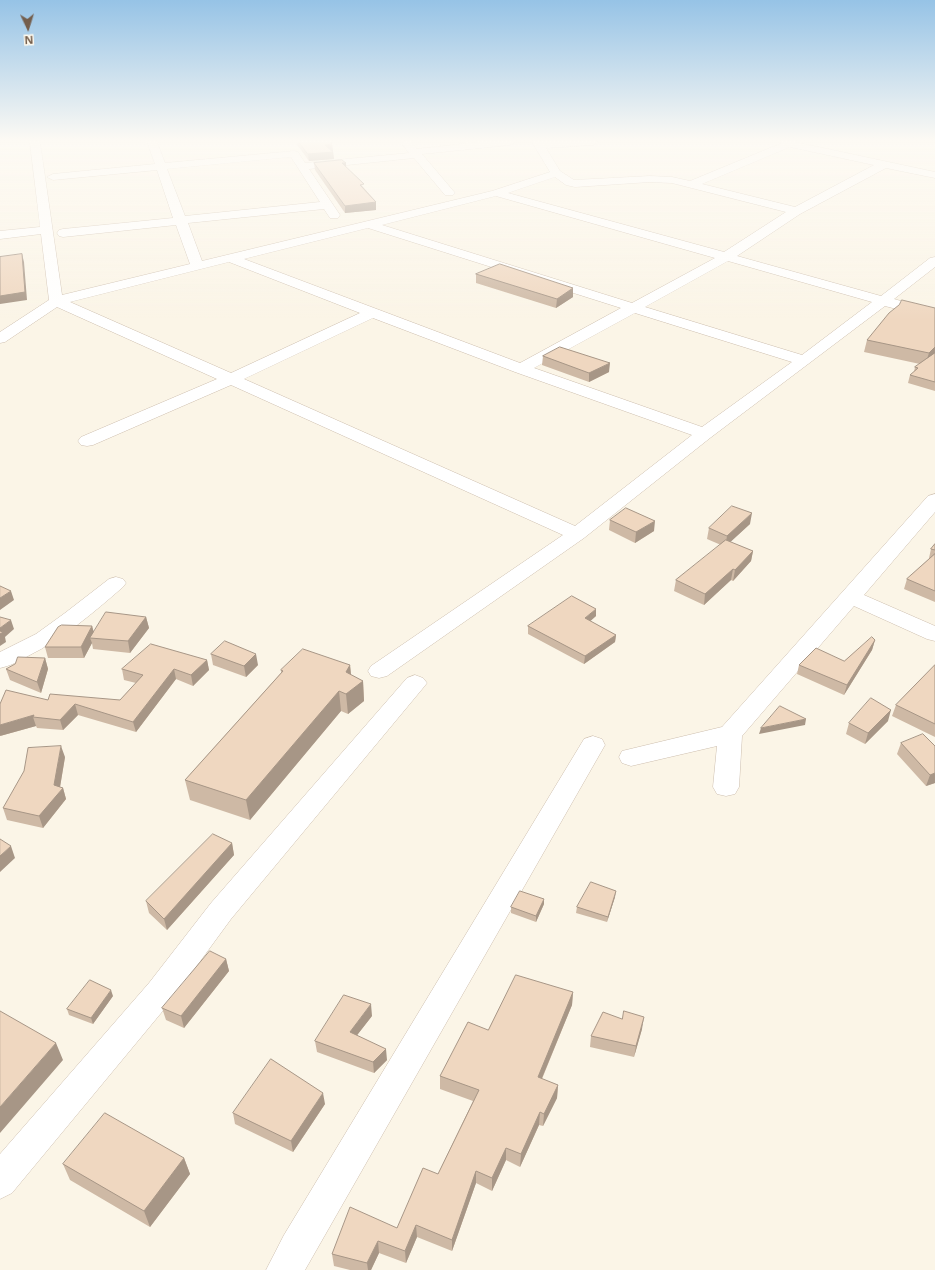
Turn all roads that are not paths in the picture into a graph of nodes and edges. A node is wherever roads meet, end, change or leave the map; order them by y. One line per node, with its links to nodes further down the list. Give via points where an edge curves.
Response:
1 (43, 201): 14 (street)
2 (173, 201): 11 (street)
3 (325, 201): 8 (street)
4 (461, 201): 13 (street)
5 (526, 201): 18 (street)
6 (759, 201): 9 (street)
7 (814, 201): 9 (street)
8 (327, 205): 11 (street); 12 (street)
9 (796, 211): 18 (street)
10 (60, 219): 15 (street)
11 (180, 221): 15 (street); 21 (street)
12 (340, 222)
13 (366, 224): 19 (street); 24 (street)
14 (47, 230): 16 (street); 23 (street)
15 (63, 233): 17 (street)
16 (0, 235)
17 (65, 248)
18 (726, 257): 22 (street); 24 (street)
19 (230, 258): 21 (street); 25 (street)
20 (935, 261): 22 (street)
21 (197, 266): 23 (street)
22 (884, 300): 26 (street); 28 (street)
23 (56, 301): 27 (street); 30 (street)
24 (634, 308): 28 (street); 29 (street)
25 (371, 313): 29 (street); 30 (street)
26 (935, 315)
27 (0, 339)
28 (804, 361): 31 (street)
29 (521, 370): 31 (street)
30 (231, 379): 32 (street); 34 (street)
31 (704, 434): 34 (street)
32 (87, 441)
33 (935, 500): 36 (street)
34 (577, 534): 39 (street)
35 (116, 583): 38 (street, via 44,639)
36 (851, 597): 37 (street); 41 (street)
37 (935, 634)
38 (0, 661)
39 (380, 671)
40 (415, 683): 45 (street, via 221,911 160,992)
41 (730, 734): 43 (street); 44 (street)
42 (593, 746): 46 (street)
43 (631, 758)
44 (726, 787)
45 (0, 1181)
46 (285, 1270)

